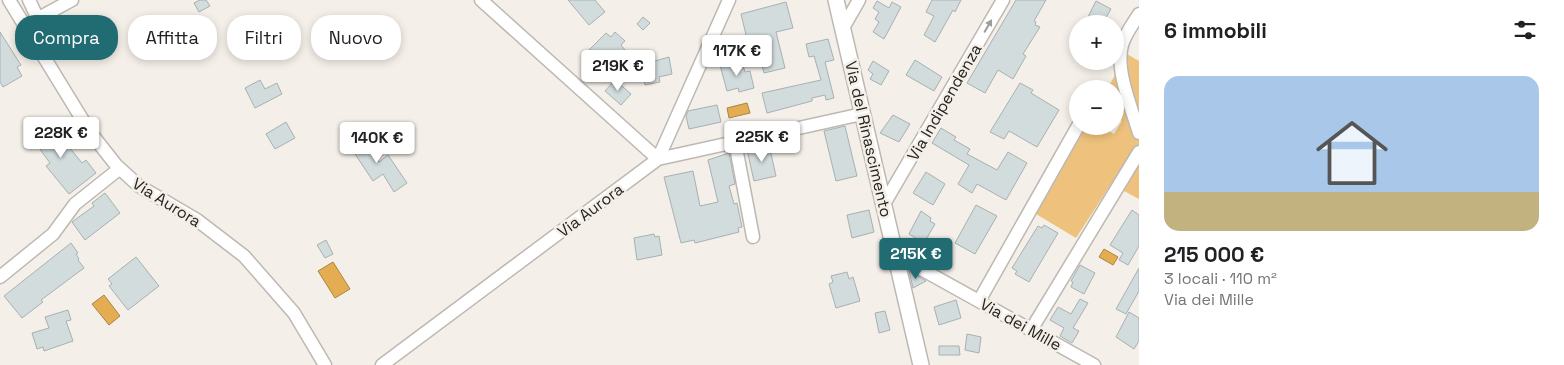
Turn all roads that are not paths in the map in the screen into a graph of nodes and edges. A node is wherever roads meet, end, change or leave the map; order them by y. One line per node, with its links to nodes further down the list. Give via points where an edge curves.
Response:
1 (9, 0): 10 (street, Via Aurora)
2 (29, 0): 11 (street)
3 (72, 0): 12 (street)
4 (481, 0): 20 (street)
5 (729, 0): 20 (street, Via Aurora)
6 (836, 0): 13 (street, Via del Rinascimento)
7 (859, 0): 13 (street)
8 (1003, 0): 22 (street, Via Indipendenza, one-way to 8)
9 (1139, 14): 16 (street, via 1123,42 1120,58)
10 (18, 15)
11 (36, 15)
12 (45, 15)
13 (843, 28): 15 (street, Via del Rinascimento)
14 (45, 60): 21 (street, Via Aurora, via 87,127)
15 (862, 114): 18 (street); 22 (street, Via del Rinascimento)
16 (1139, 133)
17 (1073, 135): 26 (street)
18 (735, 142): 20 (street); 23 (street)
19 (1139, 152): 27 (street)
20 (658, 160): 29 (street, Via Aurora)
21 (119, 169): 25 (street, via 75,204 53,234); 28 (street, Via Aurora, via 143,189 197,220 244,256 294,312)
22 (884, 204): 24 (street, Via del Rinascimento)
23 (753, 237)
24 (896, 255): 26 (street, Via dei Mille); 30 (street, Via del Rinascimento)
25 (0, 277)
26 (979, 301): 27 (street, Via dei Mille)
27 (1031, 330): 31 (street, Via dei Mille)
28 (325, 365)
29 (382, 365)
30 (921, 365)
31 (1094, 365)

